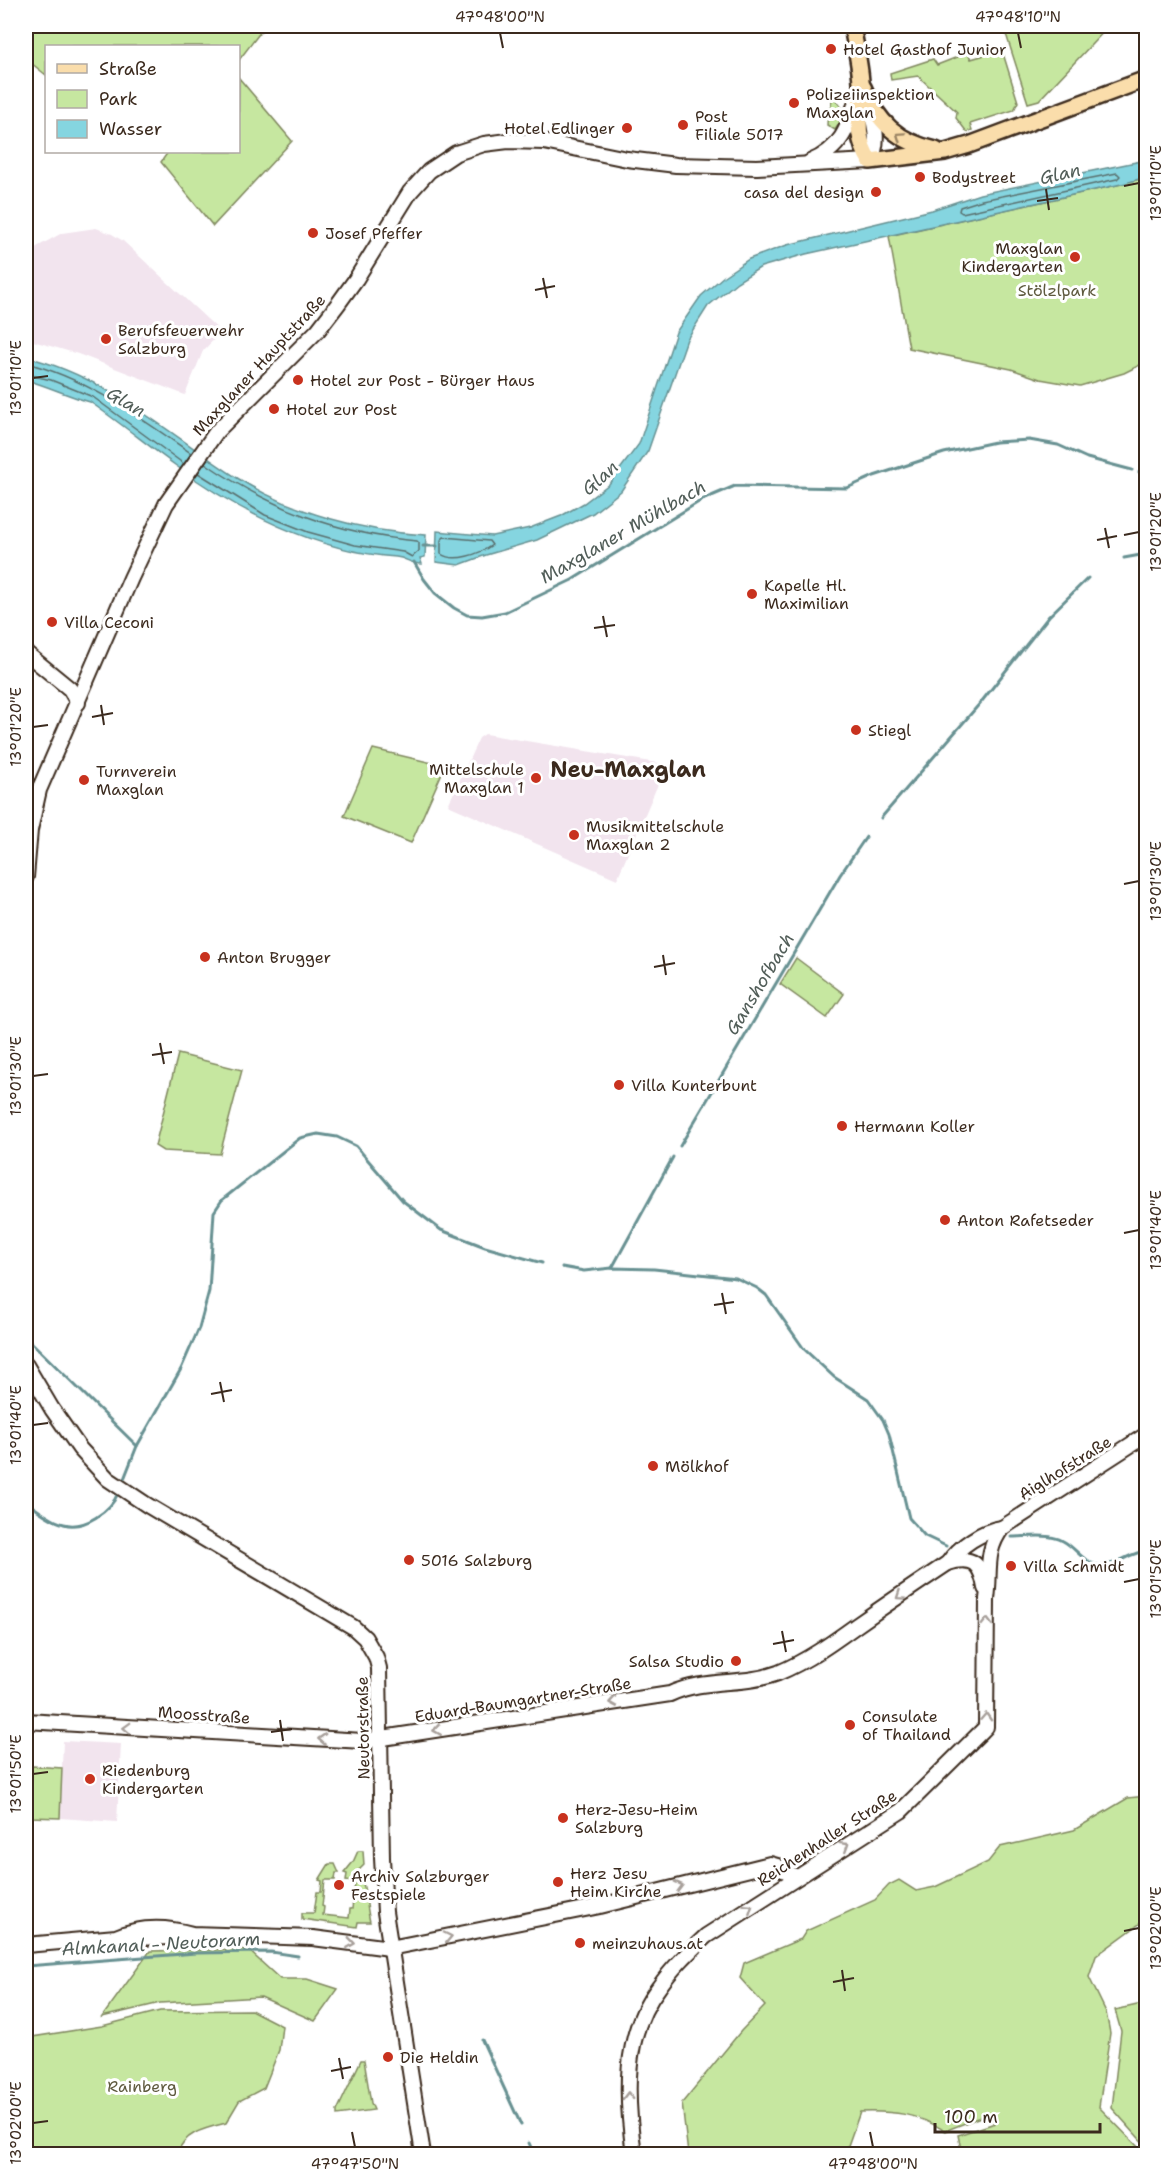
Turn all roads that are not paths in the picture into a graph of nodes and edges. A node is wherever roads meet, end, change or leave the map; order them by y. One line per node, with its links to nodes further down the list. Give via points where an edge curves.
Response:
1 (852, 26): 3 (main road)
2 (1146, 79): 5 (main road)
3 (861, 82): 4 (main road); 6 (main road, via 858,132); 7 (street, via 841,139 819,159)
4 (869, 101): 5 (main road, one-way to 4, via 902,139 878,116); 6 (street, via 877,138)
5 (945, 152): 6 (main road)
6 (870, 161): 7 (street, Maxglaner Hauptstraße)
7 (805, 165): 9 (street, Maxglaner Hauptstraße, via 676,165 544,142 495,142 456,153 429,171 410,192 356,279 318,330 224,423 185,475 163,511)
8 (26, 653): 9 (street, via 70,689)
9 (78, 703): 10 (street, Maxglaner Hauptstraße, via 39,790)
10 (26, 877)
11 (26, 1365): 17 (street, Neutorstraße, via 80,1449 120,1487 353,1627 365,1638 379,1668)
12 (1146, 1436): 13 (street, Aiglhofstraße)
13 (1002, 1528): 14 (street, Eduard-Baumgartner-Straße, via 992,1529 956,1552); 15 (street, Reichenhaller Straße, via 990,1548)
14 (948, 1563): 15 (street, via 964,1560 976,1564); 17 (street, Eduard-Baumgartner-Straße, one-way to 17, via 798,1664 728,1689 686,1696 670,1694)
15 (987, 1599): 18 (street, Reichenhaller Straße, one-way to 15, via 901,1811 986,1727)
16 (26, 1721): 17 (street, Moosstraße, one-way to 16)
17 (380, 1740): 20 (street, Neutorstraße, via 382,1858)
18 (796, 1877): 20 (street, one-way to 18, via 600,1906 770,1864); 22 (street, Reichenhaller Straße, one-way to 18, via 627,2091 629,2066 643,2015 657,1988 706,1936)
19 (26, 1945): 20 (street, one-way to 20, via 116,1937 145,1929 174,1929 192,1934 313,1938)
20 (390, 1948): 21 (street, Neutorstraße)
21 (423, 2154)
22 (634, 2154)

